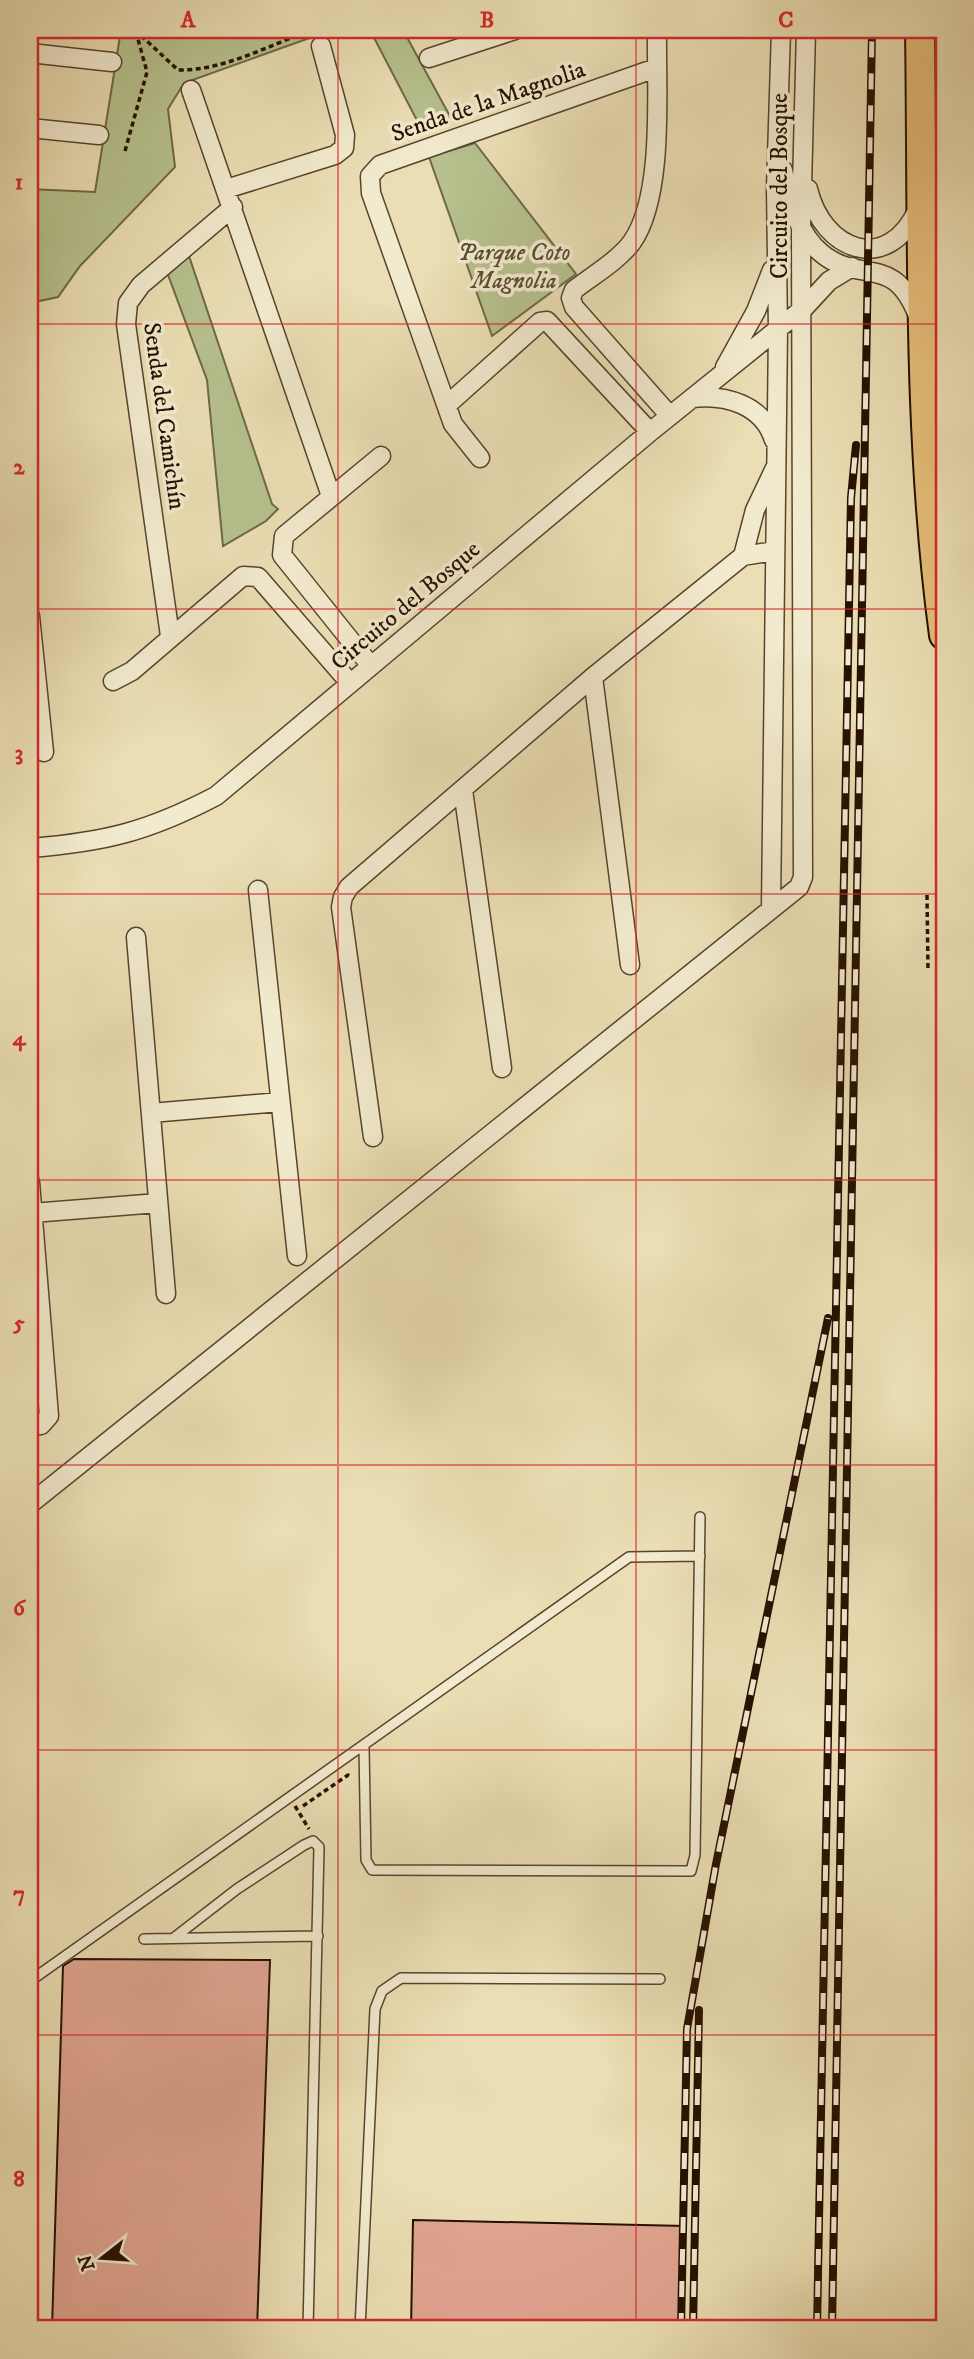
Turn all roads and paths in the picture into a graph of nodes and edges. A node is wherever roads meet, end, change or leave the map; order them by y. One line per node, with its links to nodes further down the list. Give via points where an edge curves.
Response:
1 (311, 30): 7 (path, via 209,67 184,71)
2 (515, 30): 10 (street)
3 (657, 30): 12 (street)
4 (781, 30): 16 (street, Circuito del Bosque)
5 (806, 30): 18 (street, Circuito del Bosque)
6 (920, 30): 20 (highway)
7 (136, 31): 17 (path, via 147,72)
8 (321, 46): 19 (street, via 345,135 344,148 335,155)
9 (30, 53): 11 (street)
10 (429, 58)
11 (111, 62)
12 (656, 68): 30 (street, Senda de la Magnolia, via 380,165 370,176 371,192); 31 (street, via 653,173 646,215 631,243 574,290 571,298)
13 (191, 90): 19 (street)
14 (30, 128): 15 (street)
15 (99, 135)
16 (778, 142): 22 (street, via 786,187); 23 (street, Circuito del Bosque)
17 (125, 151)
18 (802, 166): 20 (street, via 821,224 844,244 888,245 913,220); 22 (street, Circuito del Bosque)
19 (226, 189): 21 (street)
20 (922, 192): 26 (highway)
21 (233, 207): 37 (street); 42 (street, Senda del Camichín, via 141,285 128,303 126,324)
22 (801, 226): 24 (street, via 820,253); 25 (street, Circuito del Bosque)
23 (776, 246): 27 (street, Circuito del Bosque); 28 (street, via 771,277)
24 (852, 267): 25 (street, via 830,281); 26 (street, via 884,274 900,284)
25 (804, 308): 27 (street, Circuito del Bosque); 52 (street, via 803,877 794,894)
26 (922, 326): 41 (highway, via 935,566)
27 (778, 330): 28 (street, Circuito del Bosque); 33 (street)
28 (720, 377): 29 (street, Circuito del Bosque)
29 (692, 398): 31 (street, Circuito del Bosque); 33 (street, via 719,397 745,405 771,430)
30 (447, 405): 32 (street, via 547,321); 35 (street, Senda de la Magnolia, via 453,424)
31 (670, 416): 32 (street, Circuito del Bosque)
32 (650, 432): 43 (street, Circuito del Bosque)
33 (776, 446): 36 (street)
34 (381, 456): 37 (street)
35 (480, 457)
36 (776, 466): 38 (street); 39 (street, via 755,510)
37 (331, 496): 43 (street, via 284,536 282,555)
38 (775, 551): 39 (street); 52 (street)
39 (743, 556): 44 (street)
40 (30, 616): 47 (street)
41 (944, 635)
42 (170, 636): 45 (street, via 132,671); 46 (street, via 243,576 258,577)
43 (371, 666): 46 (street, Circuito del Bosque)
44 (593, 677): 48 (street); 54 (street)
45 (113, 681)
46 (350, 683): 49 (street, Circuito del Bosque, via 216,796 129,835)
47 (44, 752)
48 (463, 790): 56 (street); 59 (street, via 343,897)
49 (30, 848)
50 (258, 890): 57 (street)
51 (926, 895): 55 (path)
52 (771, 908): 66 (street)
53 (136, 937): 58 (street)
54 (630, 965)
55 (928, 970)
56 (502, 1068)
57 (281, 1102): 58 (street); 63 (street)
58 (151, 1113): 61 (street)
59 (373, 1137)
60 (30, 1182): 62 (street)
61 (158, 1203): 62 (street); 64 (street)
62 (32, 1213): 65 (street, via 49,1416 41,1425)
63 (297, 1256)
64 (166, 1294)
65 (30, 1426)
66 (30, 1503)
67 (700, 1517): 68 (lane)
68 (700, 1556): 69 (lane, via 629,1557); 69 (lane, via 695,1855 691,1871 372,1870 366,1860)
69 (364, 1746): 71 (lane)
70 (354, 1785): 72 (path, via 355,1777 348,1775)
71 (290, 1798): 72 (path); 79 (lane)
72 (298, 1810): 73 (path); 74 (path)
73 (291, 1814)
74 (313, 1841): 75 (lane, via 319,1847); 76 (lane, via 237,1889)
75 (318, 1936): 76 (lane); 80 (lane)
76 (175, 1937): 77 (lane)
77 (144, 1939)
78 (660, 1979): 81 (lane, via 401,1978 382,1991 376,2010)
79 (30, 1982)
80 (308, 2329)
81 (360, 2329)

